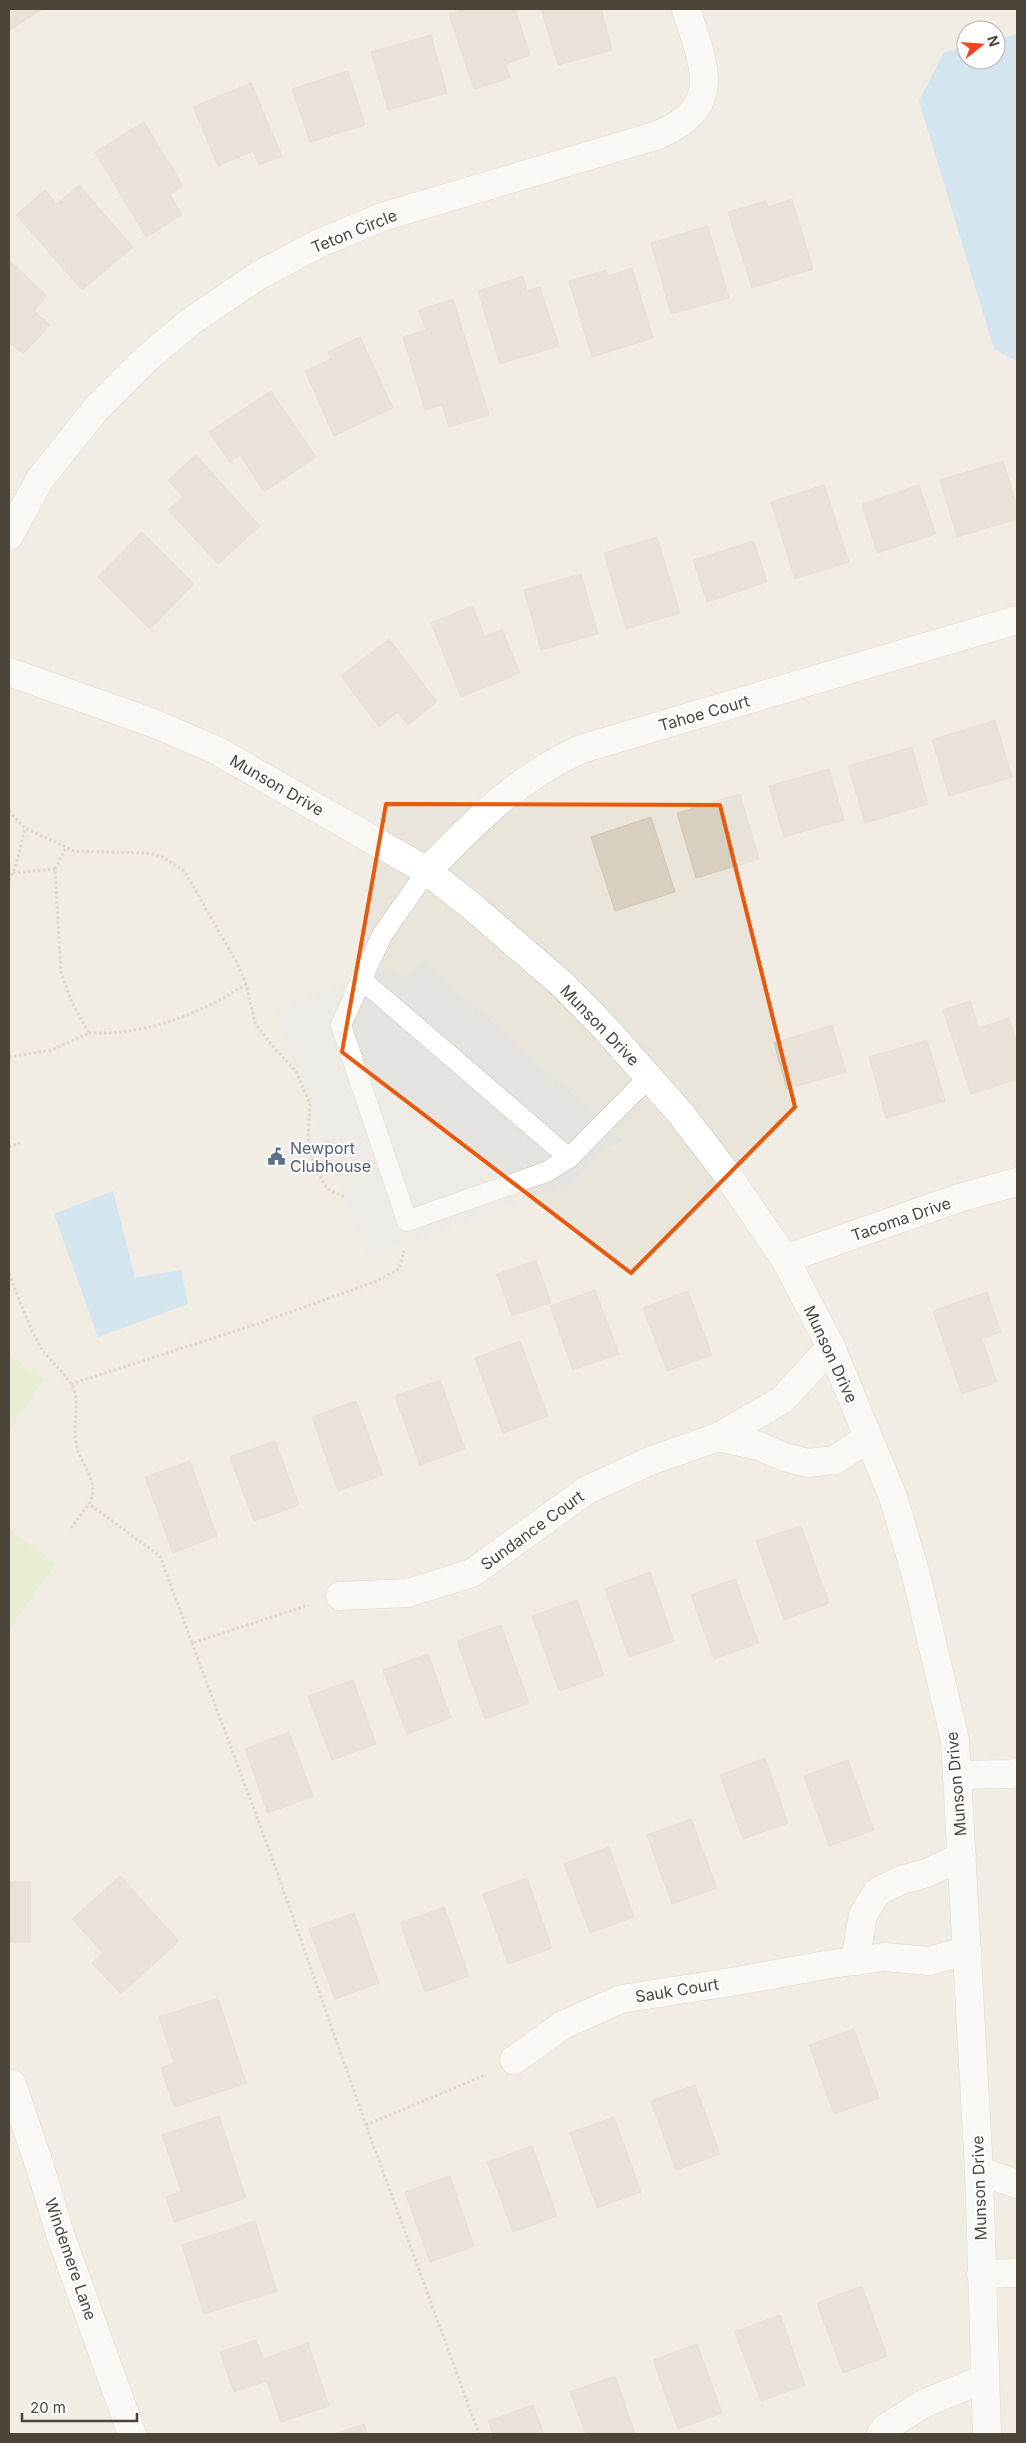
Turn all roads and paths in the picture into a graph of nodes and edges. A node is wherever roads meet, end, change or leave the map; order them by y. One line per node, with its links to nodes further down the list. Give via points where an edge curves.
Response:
1 (686, 9): 2 (street, Teton Circle, via 701,58 704,82 703,97 682,124 655,136 382,217 318,244 259,275 190,322 146,359 96,409 40,479)
2 (9, 536)
3 (1017, 620): 9 (street, Tahoe Court, via 580,750 552,762 523,781 471,826)
4 (9, 672): 9 (street, Munson Drive, via 121,710 216,750)
5 (9, 811): 6 (path)
6 (26, 828): 7 (path); 10 (path)
7 (66, 848): 8 (path); 13 (path, via 146,853 174,863 193,884)
8 (55, 869): 10 (path); 14 (path, via 62,972 72,1003)
9 (427, 871): 12 (lane, via 382,935); 16 (street, Munson Drive, via 562,984)
10 (12, 874): 11 (path)
11 (9, 880)
12 (361, 979): 19 (lane); 19 (lane, via 341,1025 407,1221 546,1172)
13 (246, 984): 14 (path, via 201,1011 178,1020 109,1034); 21 (path, via 255,1023 296,1070 310,1105 308,1138 314,1167 328,1189)
14 (89, 1033): 15 (path, via 52,1050)
15 (9, 1057)
16 (649, 1077): 19 (lane); 23 (street, Munson Drive, via 724,1170)
17 (20, 1143): 18 (path)
18 (9, 1147)
19 (569, 1158)
20 (1017, 1182): 23 (street, Tacoma Drive, via 959,1198)
21 (344, 1197)
22 (405, 1244): 26 (path, via 399,1270 374,1282)
23 (785, 1258): 25 (street, Munson Drive)
24 (9, 1274): 26 (path, via 41,1347)
25 (831, 1346): 27 (street, Sundance Court, via 782,1400); 28 (street, Munson Drive)
26 (71, 1384): 29 (path, via 76,1398 74,1435 78,1452 89,1471 92,1488)
27 (718, 1437): 28 (street, via 759,1446 808,1463 835,1460); 31 (street, Sundance Court, via 650,1461 587,1490 472,1573 408,1592)
28 (868, 1438): 34 (street, Munson Drive, via 893,1498 915,1571 955,1740)
29 (89, 1504): 30 (path); 32 (path, via 160,1556)
30 (72, 1528)
31 (340, 1596): 32 (path)
32 (192, 1643): 40 (path)
33 (1017, 1772): 34 (street)
34 (958, 1775): 35 (street, Munson Drive)
35 (962, 1856): 36 (street, Munson Drive); 37 (street, via 928,1873 901,1880 876,1892 863,1915)
36 (968, 1950): 37 (street, Sauk Court, via 930,1961 884,1957); 41 (street, Munson Drive)
37 (855, 1961): 38 (street, Sauk Court, via 621,1999 564,2025)
38 (514, 2060): 40 (path, via 468,2083)
39 (10, 2084): 46 (street, Windemere Lane)
40 (366, 2125): 47 (path)
41 (979, 2171): 42 (street); 44 (street, Munson Drive)
42 (1017, 2184)
43 (1017, 2272): 44 (street)
44 (981, 2274): 45 (street, Munson Drive)
45 (984, 2379): 48 (street, via 924,2403 885,2428); 49 (street, Munson Drive)
46 (132, 2434)
47 (479, 2434)
48 (881, 2434)
49 (987, 2434)

